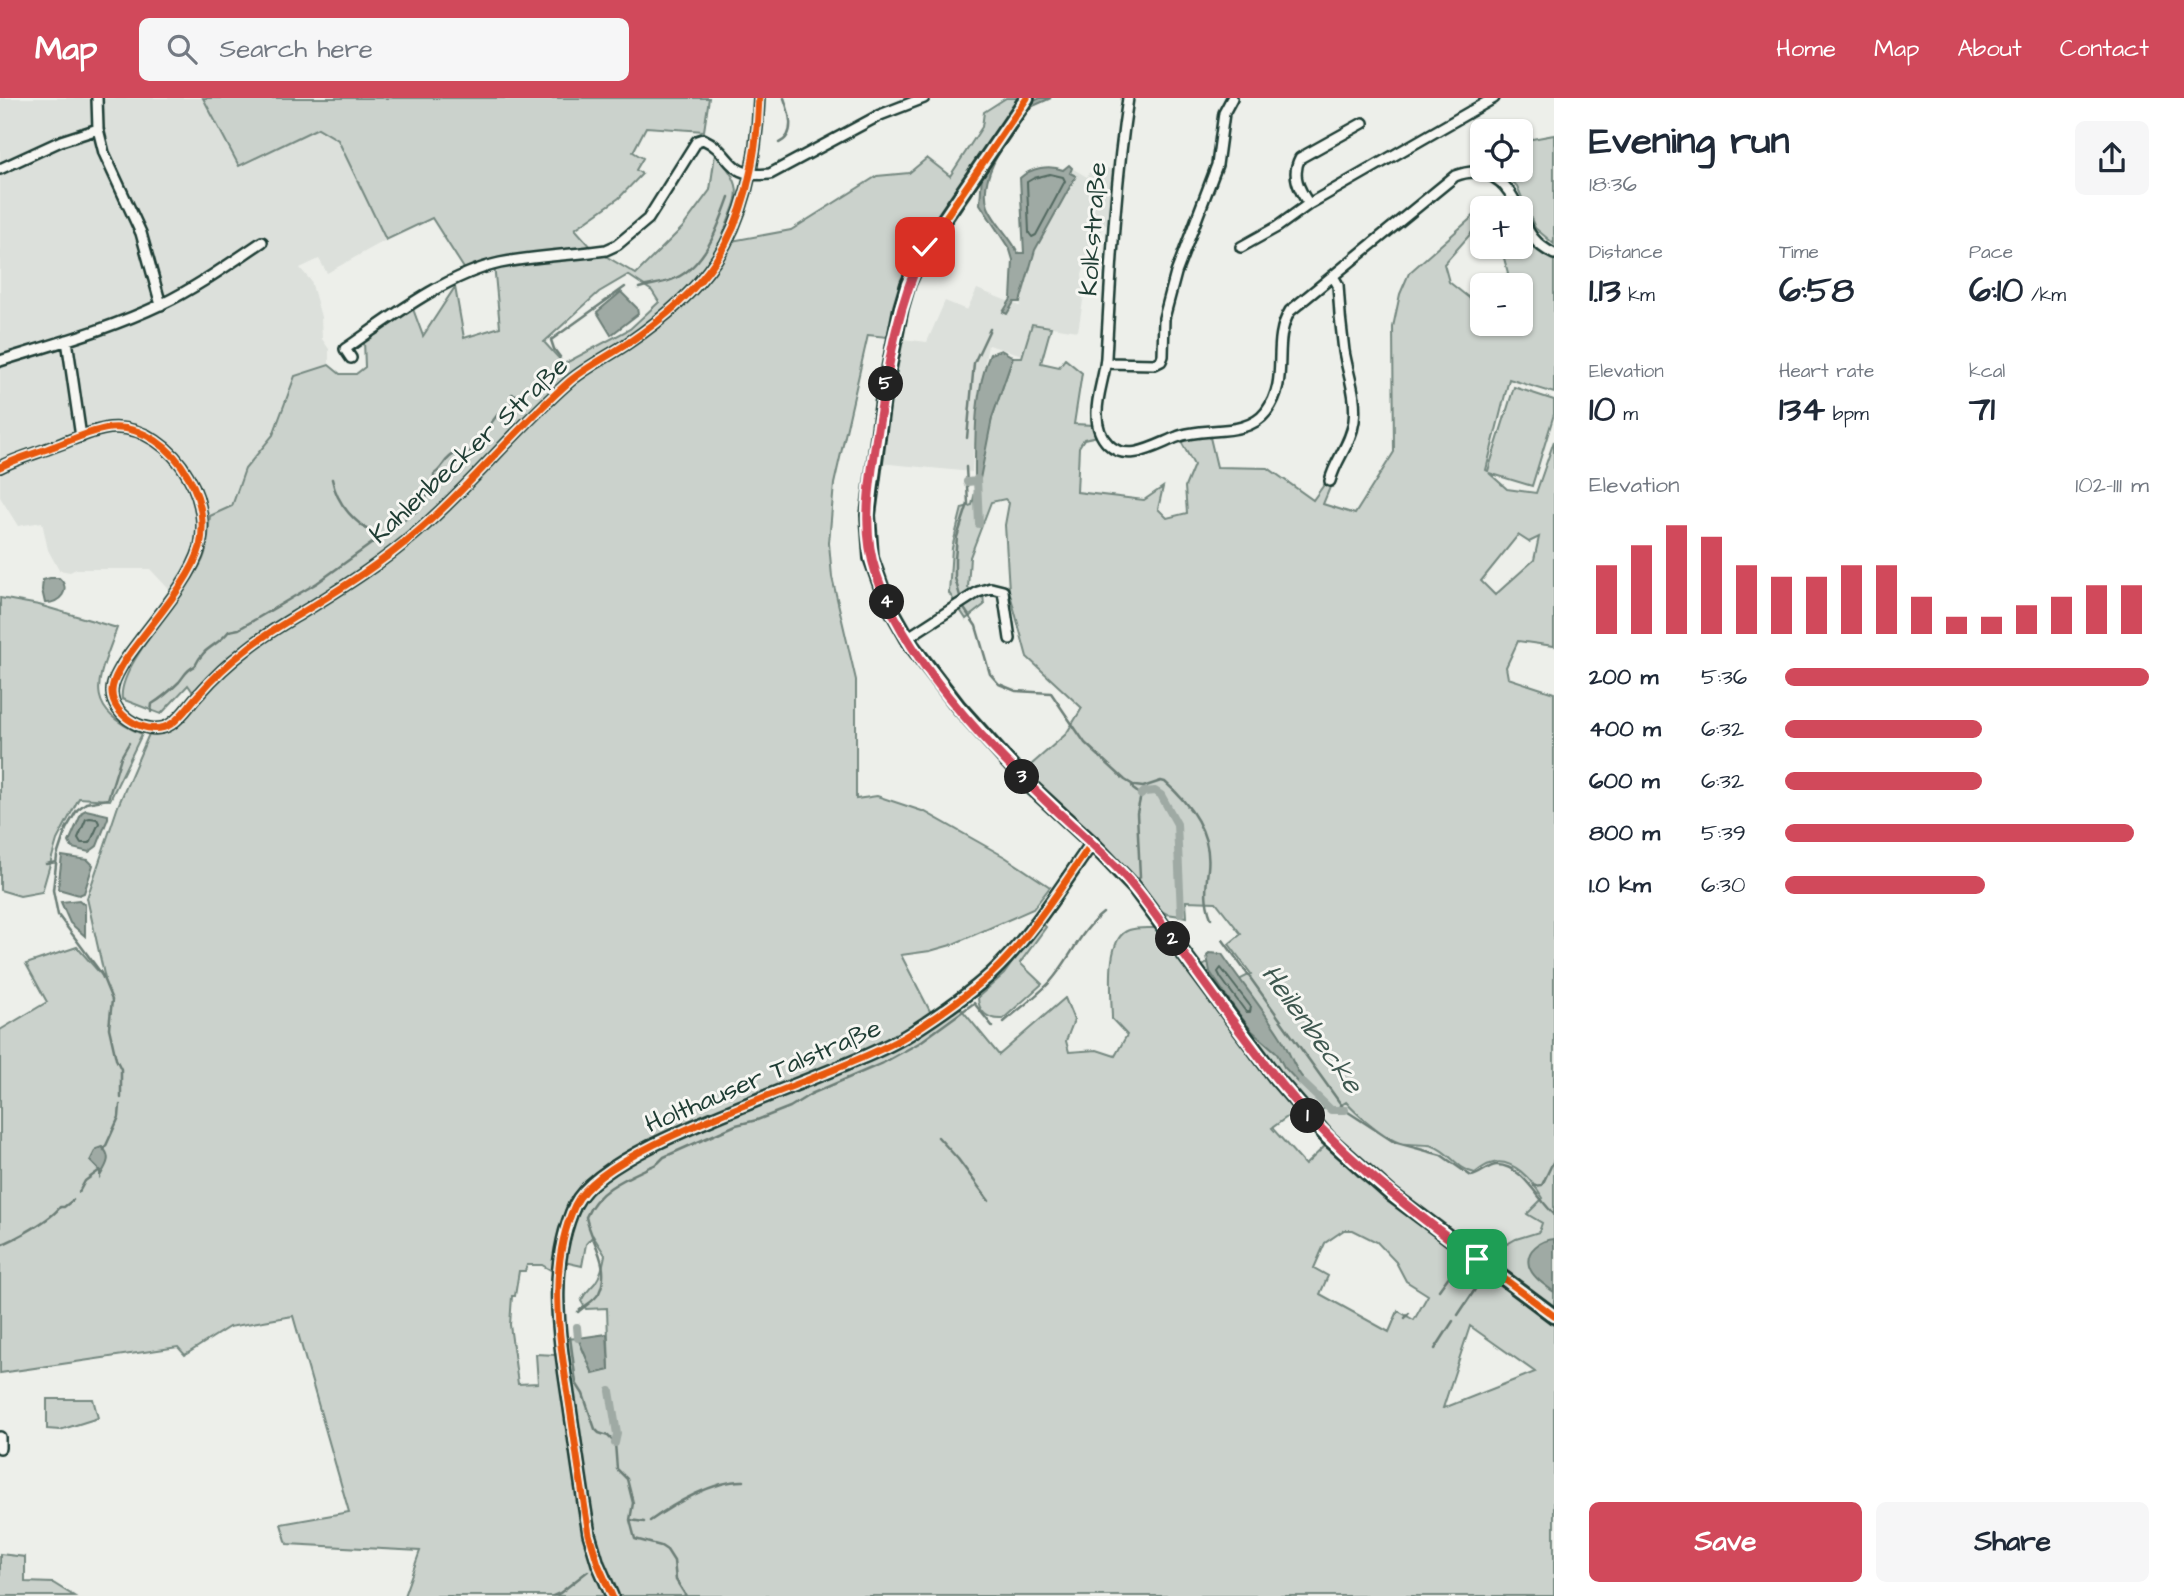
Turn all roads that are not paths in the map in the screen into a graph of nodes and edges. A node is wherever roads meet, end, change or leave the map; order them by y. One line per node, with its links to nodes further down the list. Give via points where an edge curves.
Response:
1 (97, 98): 9 (street)
2 (759, 98): 11 (street, Kahlenbecker Straße)
3 (924, 98): 11 (street, via 880,115 770,174)
4 (1027, 98): 27 (main road, via 925,249 908,284 895,331 872,474 868,530 878,579)
5 (1128, 98): 23 (street, Kolkstraße, via 1112,230)
6 (1232, 98): 23 (street, via 1224,113 1217,165 1176,273 1164,318 1161,361)
7 (1494, 98): 13 (street)
8 (1363, 123): 13 (street, via 1300,158 1296,181)
9 (97, 129): 10 (street); 19 (street, via 141,233)
10 (0, 169)
11 (750, 176): 21 (street, via 734,168 709,141 697,141 648,219 617,245 497,264 460,278 345,349); 24 (street, Kahlenbecker Straße, via 726,242 676,307 567,384 405,542 256,642 220,670 180,717 159,729 131,722 115,704 112,692 130,653 190,572 203,529 199,502 182,465 151,437 126,428)
12 (1512, 196): 18 (street, Kolkstraße, via 1499,180 1483,173 1463,173)
13 (1309, 204): 16 (street)
14 (1533, 238): 17 (street)
15 (262, 242): 19 (street)
16 (1241, 247)
17 (1554, 254)
18 (1334, 278): 23 (street, Kolkstraße, via 1290,312 1283,323 1277,394 1263,416 1242,427 1180,436 1133,453 1121,452 1102,437 1097,417); 26 (street, via 1355,400 1347,447)
19 (161, 305): 20 (street)
20 (67, 340): 22 (street); 24 (street)
21 (351, 358)
22 (0, 361)
23 (1106, 363)
24 (81, 436): 25 (street)
25 (0, 467)
26 (1330, 481)
27 (907, 638): 28 (street, via 991,588 1003,591); 29 (main road, via 970,721 1026,782)
28 (1010, 639)
29 (1092, 843): 30 (main road, via 1134,887 1276,1078 1328,1138 1391,1194); 33 (street, Holthauser Talstraße, via 1000,965 920,1028 869,1056 659,1143 606,1171 582,1193 563,1243 559,1321 589,1534)
30 (1554, 1316)
31 (0, 1437): 32 (street)
32 (0, 1448)
33 (612, 1596)

